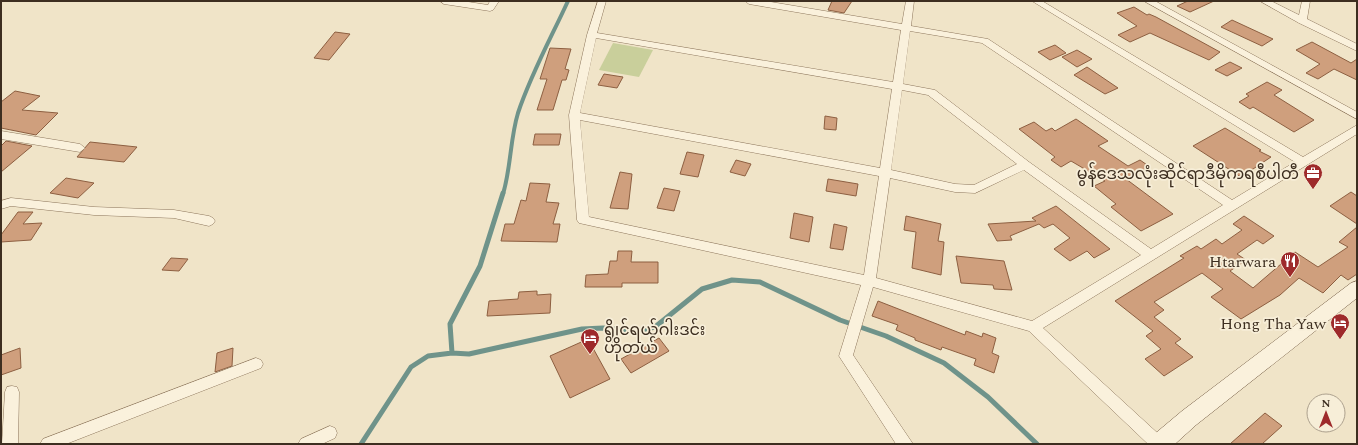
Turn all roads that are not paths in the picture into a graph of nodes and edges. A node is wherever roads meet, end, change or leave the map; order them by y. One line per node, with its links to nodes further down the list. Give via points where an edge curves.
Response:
1 (444, 1): 2 (street, via 490,8)
2 (495, 1)
3 (602, 1): 12 (street)
4 (749, 1): 11 (street)
5 (910, 1): 11 (street)
6 (1036, 1): 20 (street)
7 (1148, 1): 16 (street)
8 (1264, 1): 10 (street)
9 (1306, 1): 10 (street)
10 (1302, 21): 13 (street)
11 (905, 28): 14 (street); 24 (street, via 985,41)
12 (592, 35): 14 (street); 15 (street)
13 (1357, 48)
14 (898, 86): 21 (street, via 931,92); 22 (street)
15 (574, 115): 22 (street); 27 (street, via 583,220)
16 (1357, 116)
17 (1357, 129): 20 (street)
18 (1, 135): 19 (street)
19 (80, 148)
20 (1304, 162): 24 (street)
21 (1025, 165): 22 (street, via 975,189 955,188); 26 (street)
22 (886, 173): 27 (street)
23 (1, 205): 25 (street, via 11,202 94,211 174,214)
24 (1231, 205): 26 (street)
25 (209, 221)
26 (1151, 255): 29 (street)
27 (870, 282): 29 (street); 36 (street, via 846,356)
28 (1357, 288): 37 (main road)
29 (1033, 327): 37 (street)
30 (256, 364): 34 (street)
31 (12, 392): 33 (street)
32 (330, 433): 35 (street)
33 (10, 444)
34 (48, 444)
35 (306, 444)
36 (905, 444)
37 (1159, 444)

